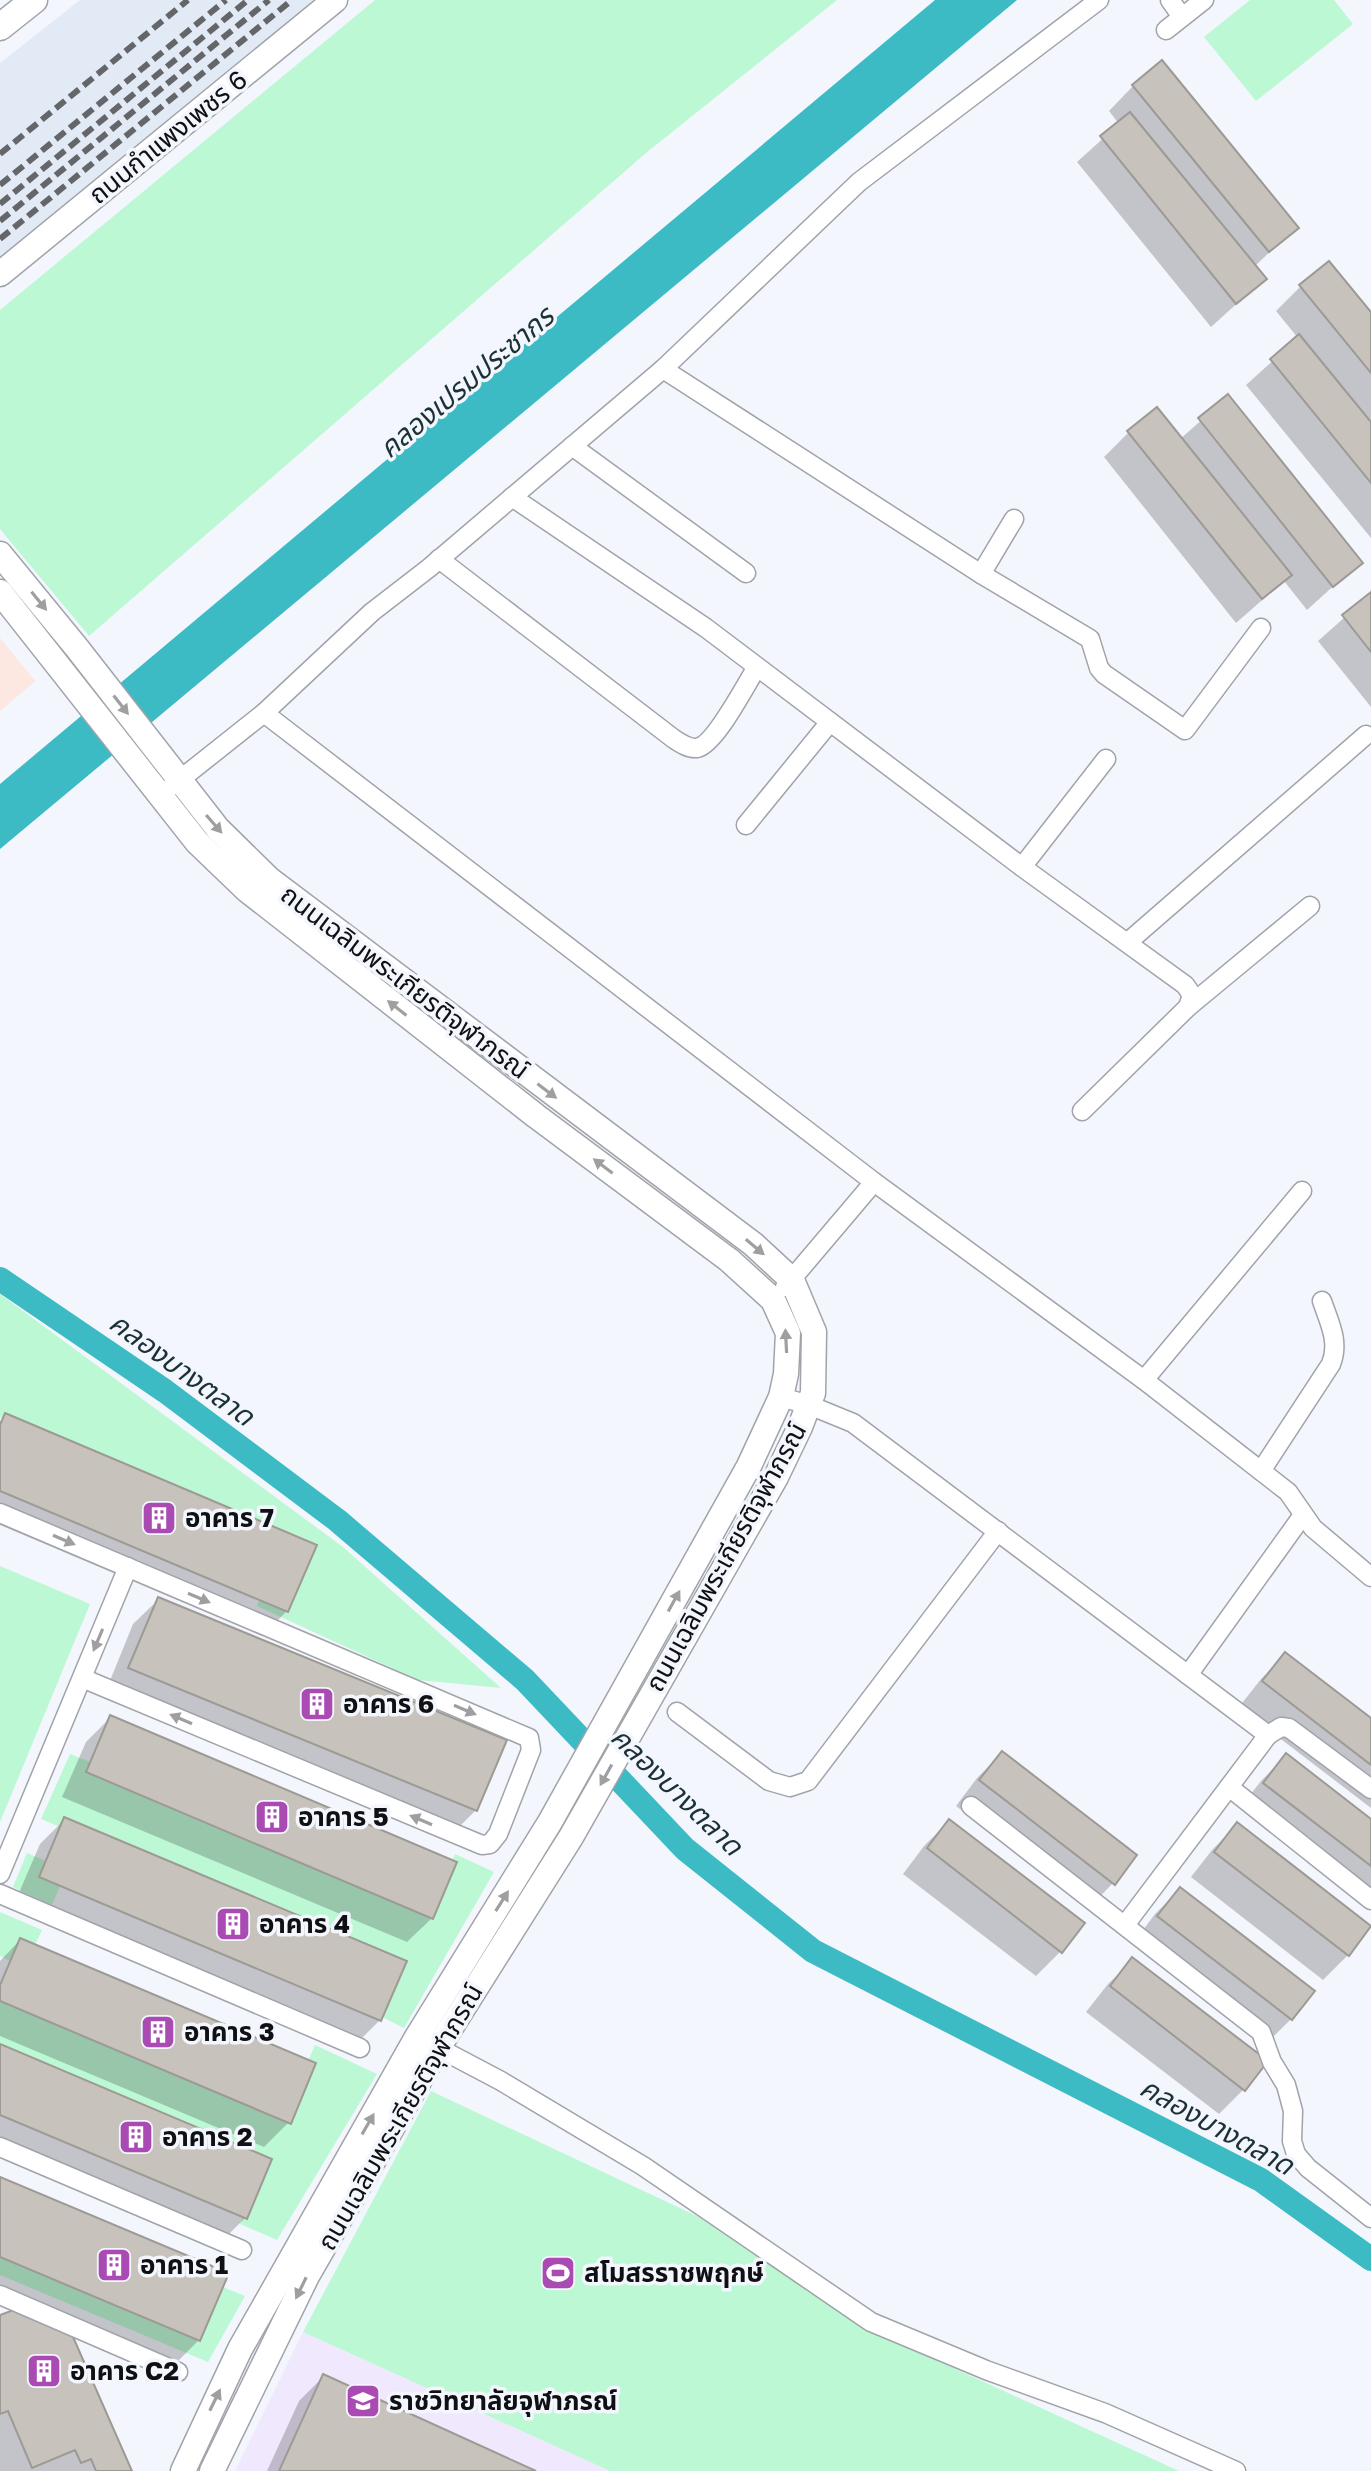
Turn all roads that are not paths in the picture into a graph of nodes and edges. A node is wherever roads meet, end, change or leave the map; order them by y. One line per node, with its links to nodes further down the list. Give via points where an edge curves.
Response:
1 (34, 0): 7 (main road)
2 (335, 0): 9 (street, ถนนกำแพงเพชร 6)
3 (1099, 0): 10 (street, via 859,182)
4 (1170, 0): 6 (street)
5 (1204, 0): 6 (street)
6 (1182, 17): 8 (street)
7 (0, 27)
8 (1166, 30)
9 (0, 274)
10 (663, 369): 11 (street); 17 (street)
11 (572, 446): 12 (street); 16 (street)
12 (512, 497): 15 (street); 20 (street)
13 (1014, 519): 17 (street)
14 (0, 554): 25 (street, ถนนเฉลิมพระเกียรติจุฬาภรณ์, one-way to 25, via 77,648)
15 (439, 559): 20 (street, via 690,748 699,748 715,734); 21 (street, via 372,612)
16 (746, 573)
17 (981, 574): 19 (street, via 1090,639 1104,674 1185,730)
18 (0, 592): 25 (street, ถนนเฉลิมพระเกียรติจุฬาภรณ์)
19 (1261, 628)
20 (757, 667): 22 (street)
21 (264, 713): 25 (street); 32 (street)
22 (830, 722): 26 (street); 27 (street)
23 (1366, 735): 29 (street)
24 (1106, 759): 27 (street)
25 (162, 779): 34 (street, ถนนเฉลิมพระเกียรติจุฬาภรณ์, one-way to 34, via 269,879 753,1244); 35 (street, ถนนเฉลิมพระเกียรติจุฬาภรณ์, one-way to 25, via 729,1260 247,890 197,842)
26 (746, 825)
27 (1022, 867): 29 (street)
28 (1310, 906): 30 (street)
29 (1128, 942): 30 (street, via 1185,985 1192,995)
30 (1188, 1007): 31 (street)
31 (1082, 1111)
32 (874, 1182): 34 (street); 37 (street)
33 (1302, 1191): 37 (street)
34 (792, 1280): 35 (street); 39 (street, ถนนเฉลิมพระเกียรติจุฬาภรณ์, via 814,1332)
35 (773, 1300): 38 (street, ถนนเฉลิมพระเกียรติจุฬาภรณ์, one-way to 35, via 788,1333)
36 (1322, 1301): 40 (street, via 1336,1352)
37 (1144, 1380): 40 (street)
38 (781, 1397): 39 (street); 57 (street, ถนนเฉลิมพระเกียรติจุฬาภรณ์, one-way to 38, via 749,1466)
39 (809, 1405): 43 (street, via 853,1423); 57 (street, ถนนเฉลิมพระเกียรติจุฬาภรณ์, one-way to 57, via 776,1477 571,1837)
40 (1261, 1471): 42 (street, via 1288,1492)
41 (0, 1513): 44 (street, one-way to 44)
42 (1303, 1515): 45 (street); 46 (street)
43 (998, 1531): 46 (street); 48 (street, via 808,1781 790,1787 769,1781)
44 (128, 1567): 47 (street, one-way to 47); 47 (street, one-way to 47, via 529,1738 531,1750 498,1834 482,1845)
45 (1371, 1577)
46 (1188, 1675): 49 (street)
47 (82, 1678): 53 (street)
48 (677, 1712)
49 (1268, 1735): 50 (street); 51 (street, via 1289,1728)
50 (1229, 1787): 55 (street); 56 (street)
51 (1371, 1789)
52 (971, 1806): 56 (street)
53 (0, 1874)
54 (0, 1894): 58 (street)
55 (1371, 1900)
56 (1125, 1925): 60 (street, via 1261,2032 1286,2085 1296,2154)
57 (428, 2042): 64 (street, ถนนเฉลิมพระเกียรติจุฬาภรณ์, one-way to 57, via 240,2349); 65 (street, ถนนเฉลิมพระเกียรติจุฬาภรณ์, one-way to 65); 66 (street, via 643,2166 871,2322 1105,2413)
58 (360, 2048)
59 (0, 2147): 61 (street)
60 (1371, 2218)
61 (242, 2250)
62 (0, 2295): 63 (street)
63 (178, 2372)
64 (183, 2471)
65 (212, 2471)
66 (1236, 2471)

